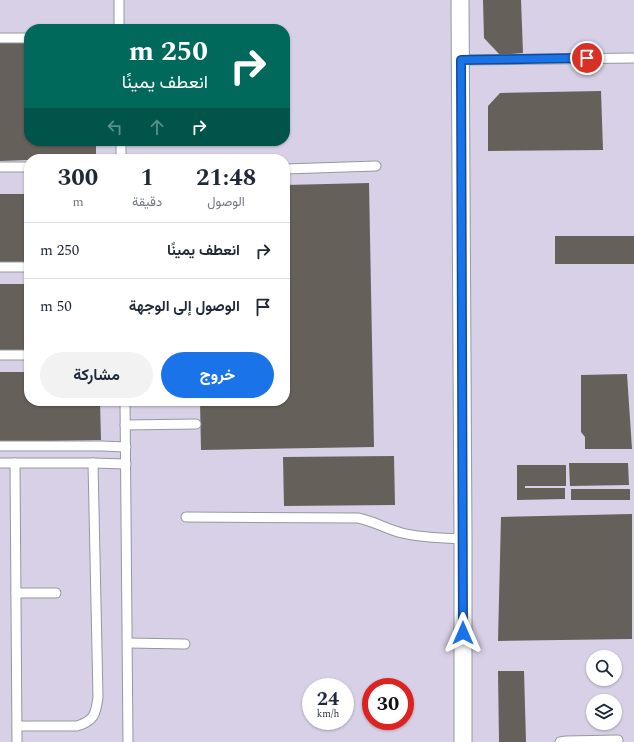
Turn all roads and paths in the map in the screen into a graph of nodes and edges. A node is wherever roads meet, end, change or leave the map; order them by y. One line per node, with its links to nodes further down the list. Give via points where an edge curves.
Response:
1 (119, 0): 3 (lane)
2 (460, 0): 7 (street)
3 (119, 24)
4 (0, 38): 5 (lane)
5 (24, 38)
6 (634, 58): 7 (lane)
7 (461, 60): 26 (street)
8 (376, 166): 11 (lane)
9 (0, 167): 10 (lane)
10 (24, 167)
11 (290, 169)
12 (0, 267): 13 (lane)
13 (24, 267)
14 (0, 355): 15 (lane)
15 (24, 355)
16 (125, 406): 18 (lane)
17 (196, 424): 18 (lane)
18 (126, 425): 20 (lane)
19 (0, 446): 20 (lane)
20 (126, 447): 24 (lane)
21 (0, 463): 22 (lane)
22 (15, 463): 23 (lane); 27 (lane)
23 (93, 463): 24 (lane); 31 (lane, via 97,708 93,717 77,726)
24 (126, 464): 29 (lane)
25 (186, 517): 26 (lane, via 358,518 412,535)
26 (463, 539): 35 (street)
27 (16, 593): 28 (lane); 31 (lane)
28 (56, 593)
29 (128, 643): 30 (lane); 34 (lane)
30 (185, 644)
31 (17, 726): 33 (lane)
32 (618, 740): 36 (lane)
33 (17, 742)
34 (128, 742)
35 (463, 742)
36 (560, 742)

